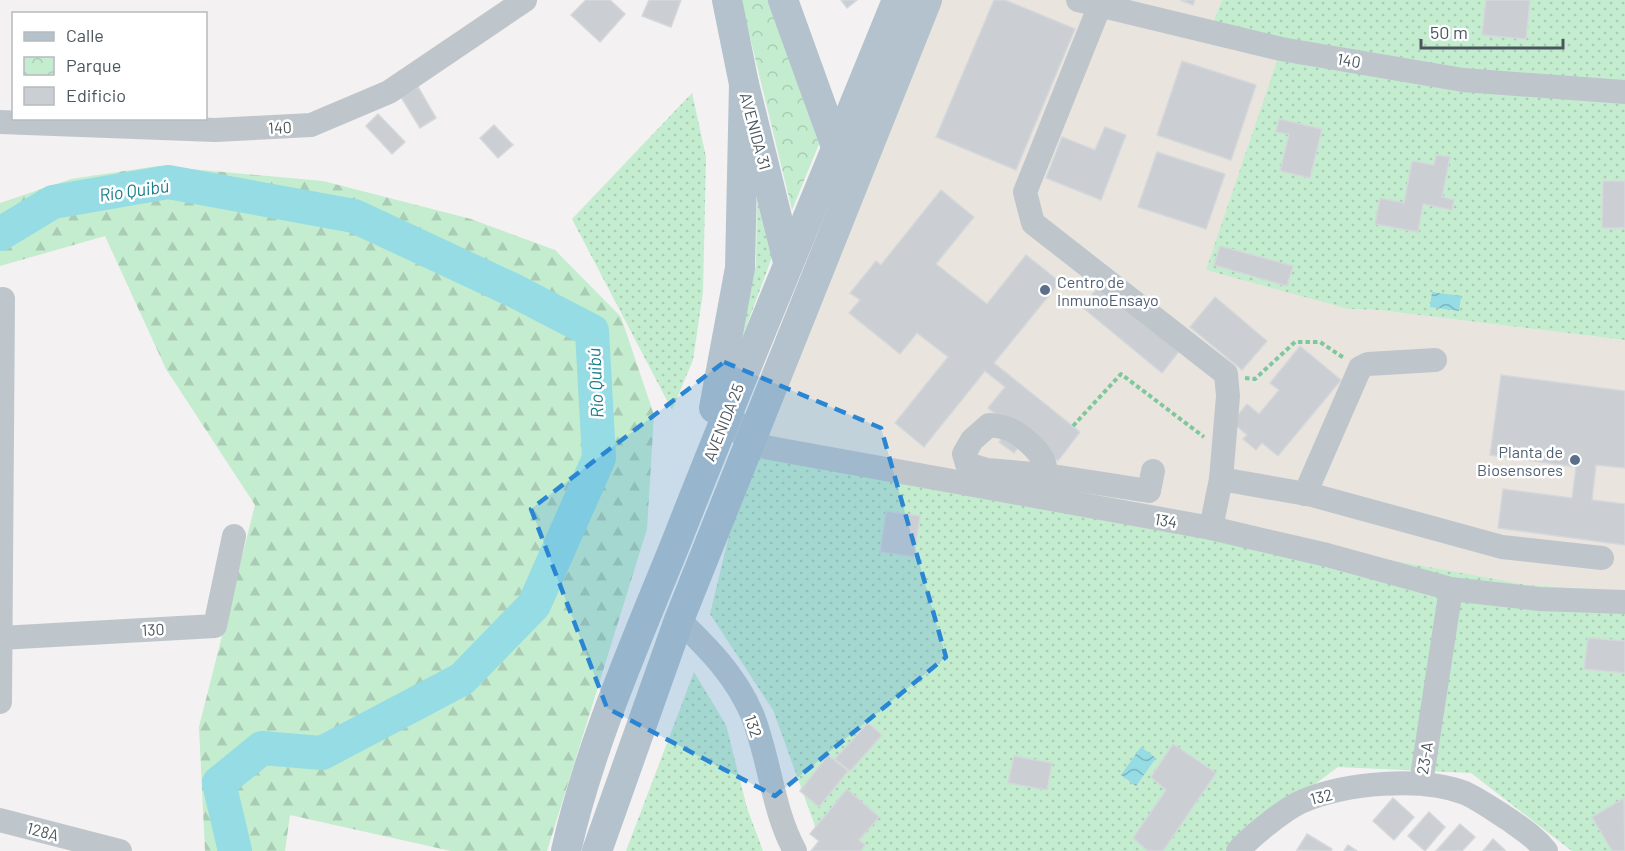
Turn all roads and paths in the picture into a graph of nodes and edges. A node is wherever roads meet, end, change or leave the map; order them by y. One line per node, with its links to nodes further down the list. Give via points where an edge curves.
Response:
1 (525, 0): 9 (street, 140, via 389,92 312,125 214,130)
2 (727, 0): 7 (main road, AVENIDA 31)
3 (783, 0): 10 (main road)
4 (897, 0): 10 (main road, AVENIDA 25)
5 (927, 0): 11 (main road, AVENIDA 25)
6 (1089, 3): 8 (street, 140, via 1281,49 1440,76); 16 (street, via 1025,192 1033,223)
7 (744, 84): 12 (main road, AVENIDA 31); 27 (main road, via 740,268 717,397)
8 (1625, 92)
9 (0, 122)
10 (838, 147): 11 (main road); 12 (main road, AVENIDA 25)
11 (847, 202): 19 (main road, AVENIDA 25)
12 (788, 262): 17 (main road, AVENIDA 25)
13 (3, 299): 32 (street)
14 (1435, 360): 15 (street)
15 (1364, 366): 16 (path, via 1343,358 1320,342 1295,342 1255,379); 24 (street)
16 (1226, 374): 20 (street)
17 (730, 405): 19 (street, via 735,427); 27 (main road, AVENIDA 25)
18 (1073, 426): 20 (path, via 1120,374)
19 (751, 444): 23 (street, 134); 31 (main road, AVENIDA 25)
20 (1223, 452): 22 (street)
21 (1153, 471): 23 (street, via 1149,491)
22 (1221, 479): 24 (street); 25 (street)
23 (1043, 486): 25 (street, 134)
24 (1305, 494): 28 (street, via 1502,547)
25 (1211, 528): 29 (street, 134)
26 (234, 536): 32 (street, 130, via 215,626)
27 (676, 542): 38 (main road, AVENIDA 25, via 619,682)
28 (1602, 558)
29 (1451, 589): 30 (street, 134, via 1539,599); 34 (street, 23-A)
30 (1625, 602)
31 (679, 620): 39 (main road, AVENIDA 25); 40 (street, 132, via 724,664 752,715 785,832)
32 (1, 638): 33 (street)
33 (0, 702)
34 (1420, 783): 36 (street, 132, via 1374,783 1302,801); 41 (street, 23-A, via 1464,793 1494,809 1537,839)
35 (0, 820): 37 (street, 128A)
36 (1250, 847)
37 (120, 851)
38 (566, 851)
39 (597, 851)
40 (795, 851)
41 (1546, 851)

